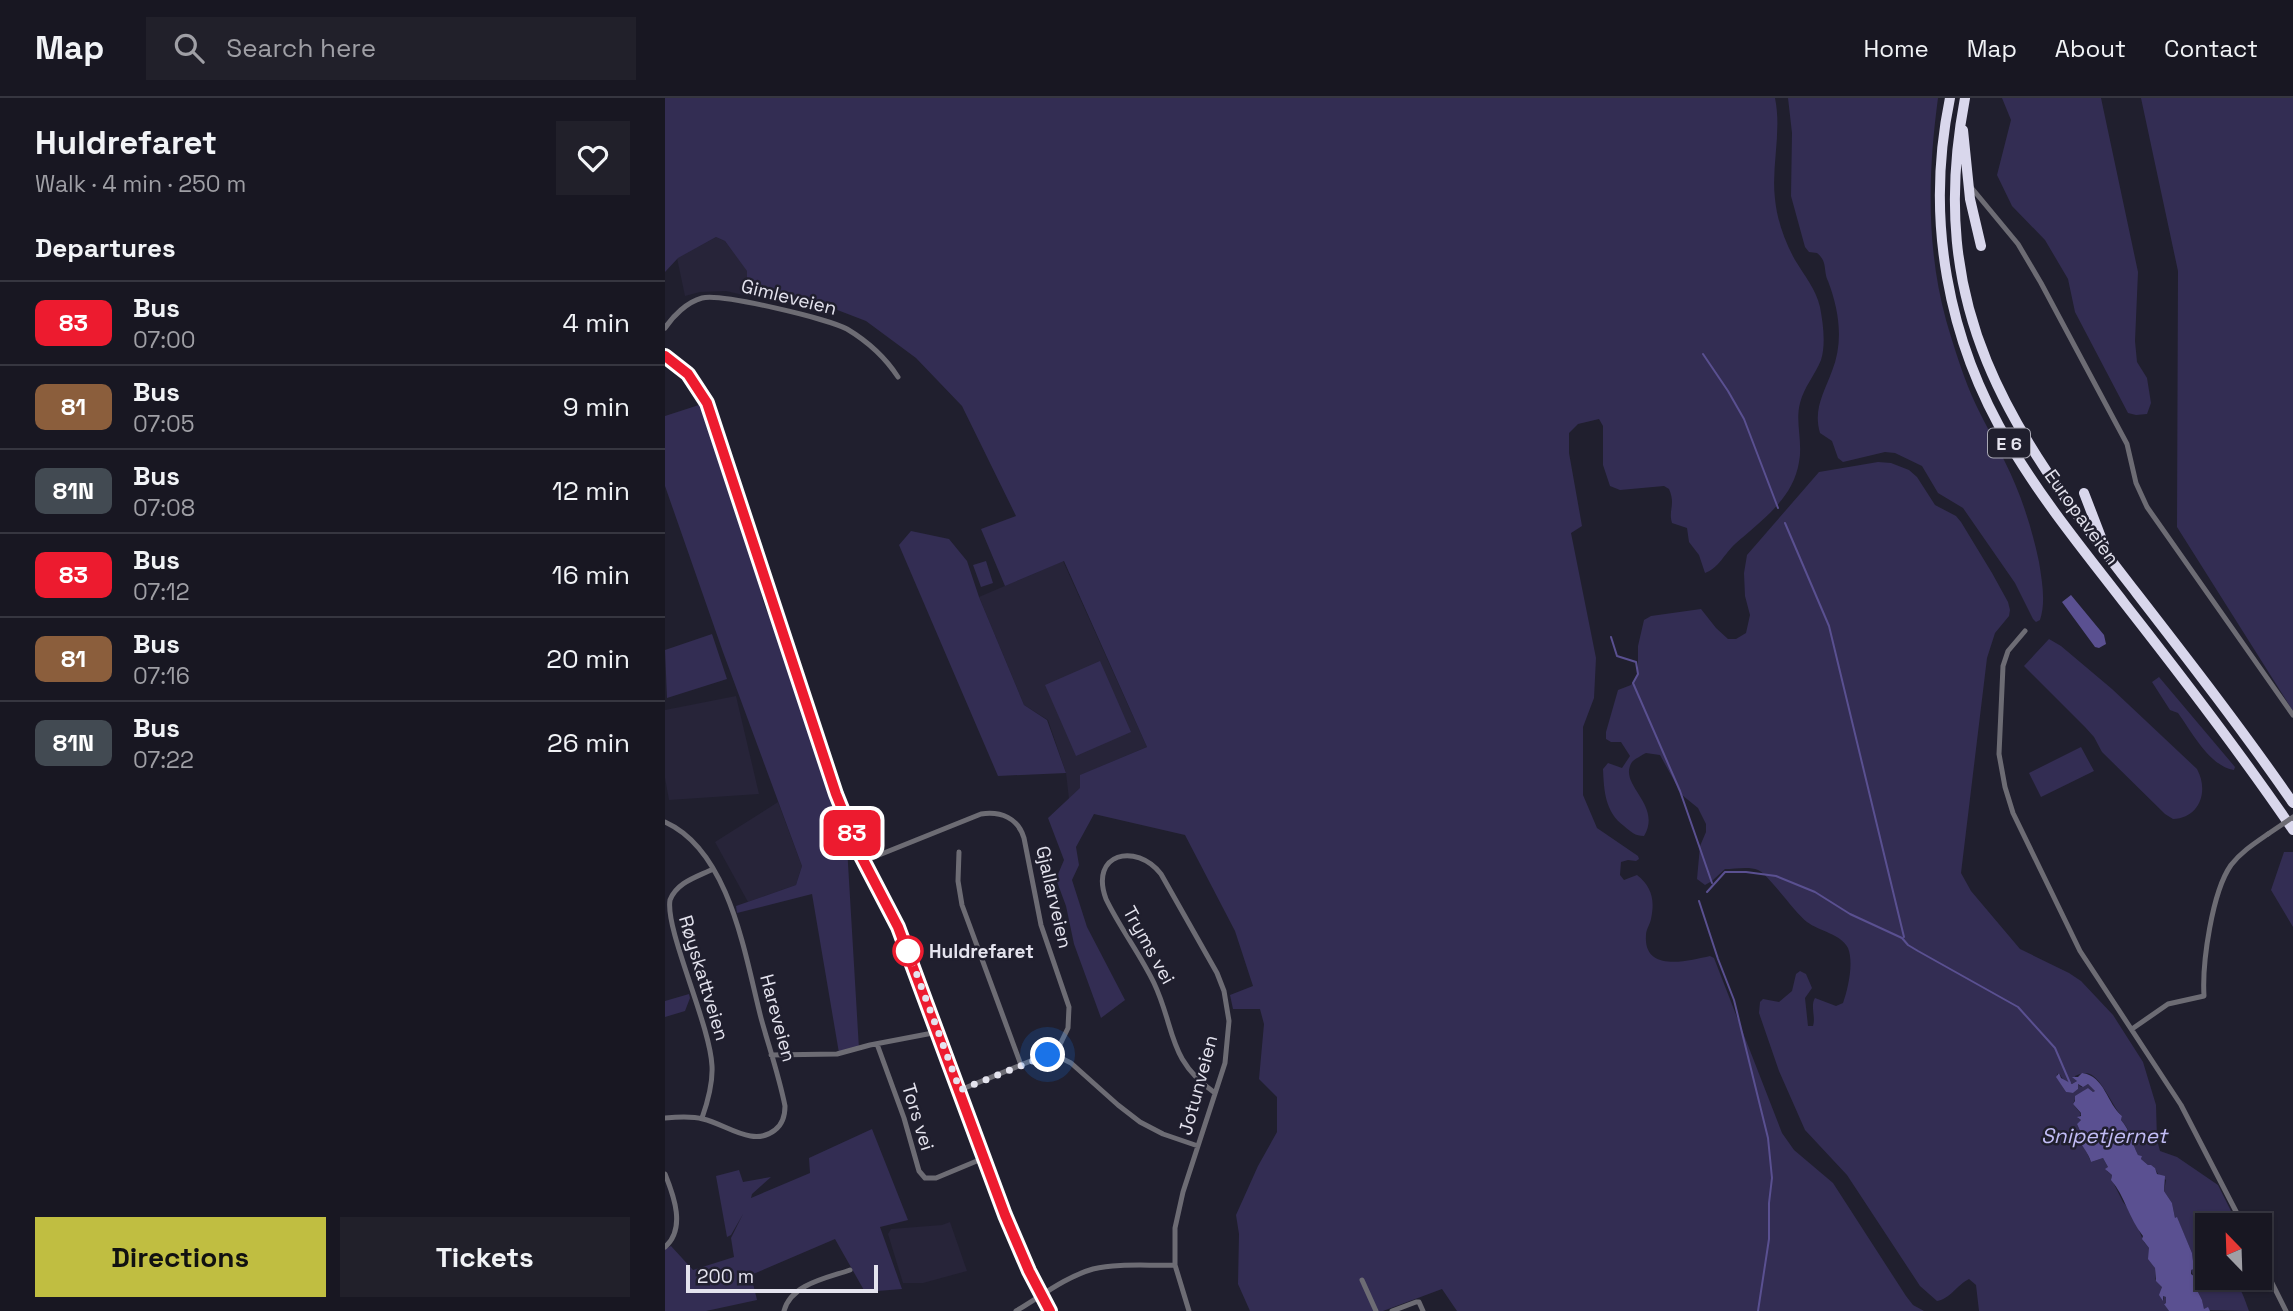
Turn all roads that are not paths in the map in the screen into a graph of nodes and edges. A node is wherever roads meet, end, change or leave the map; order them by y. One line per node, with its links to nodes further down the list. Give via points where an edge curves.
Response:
1 (1950, 98): 16 (highway, Europaveien / E 6, via 1940,172 1942,250 1954,314 1986,401 2051,507)
2 (1965, 98): 3 (highway, Europaveien / E 6)
3 (1962, 116): 4 (highway, E 6); 10 (highway, Europaveien / E 6, via 1955,224 1963,288 1979,344 2024,438)
4 (1968, 184): 5 (highway, E 6); 12 (street, via 2023,251 2127,444 2147,507)
5 (1981, 246)
6 (665, 328): 8 (street, Gimleveien, via 699,299 737,299 842,327 875,350)
7 (665, 356): 19 (street, via 688,374 707,403 829,775)
8 (898, 377)
9 (2084, 493): 10 (highway, E 6)
10 (2112, 562): 13 (highway, Europaveien / E 6)
11 (2025, 631): 21 (street, via 2008,651 2003,666 1999,754 2004,787 2019,829 2071,935)
12 (2293, 715)
13 (2293, 803)
14 (2293, 817): 21 (street, bridge, via 2239,856 2227,872 2208,946 2204,996 2168,1004)
15 (665, 822): 20 (street, Hareveien, via 685,835)
16 (2293, 830)
17 (959, 852): 26 (street, via 962,905)
18 (1131, 855): 28 (street, Jotunveien, via 1161,874 1224,991 1229,1040); 28 (street, Tryms vei, via 1106,865 1103,892 1154,983 1177,1051)
19 (864, 861): 22 (street, via 895,919); 25 (street, Gjallarveien, via 981,814 1001,814 1018,825 1041,925 1069,1007 1068,1028)
20 (713, 869): 24 (street, Hareveien, via 734,915); 30 (street, Røyskattveien, via 676,889 667,914 709,1047 709,1097)
21 (2132, 1028): 34 (street, via 2181,1105)
22 (938, 1032): 23 (street); 27 (street)
23 (877, 1044): 24 (street, via 837,1054); 32 (street, Tors vei, via 922,1175 933,1179)
24 (771, 1055): 30 (street, Hareveien, via 785,1106 774,1132 759,1138)
25 (1055, 1055): 26 (street); 31 (street, via 1140,1122)
26 (1021, 1065): 27 (street)
27 (960, 1090): 32 (street)
28 (1215, 1093): 31 (street, Jotunveien)
29 (665, 1118): 30 (street, Hareveien)
30 (702, 1118)
31 (1198, 1146): 36 (street, Jotunveien, via 1176,1221)
32 (984, 1158): 40 (street)
33 (665, 1174): 35 (street, via 677,1228)
34 (2237, 1213)
35 (665, 1247)
36 (1175, 1265): 40 (street, via 1091,1270); 44 (street, Jotunveien)
37 (850, 1270): 41 (street, via 798,1290)
38 (1362, 1280): 45 (street)
39 (2272, 1283): 48 (street)
40 (1041, 1296): 42 (street); 43 (street)
41 (784, 1311)
42 (1016, 1311)
43 (1050, 1311)
44 (1189, 1311)
45 (1375, 1311)
46 (1392, 1311): 47 (street, via 1419,1302)
47 (1423, 1311)
48 (2286, 1311)

